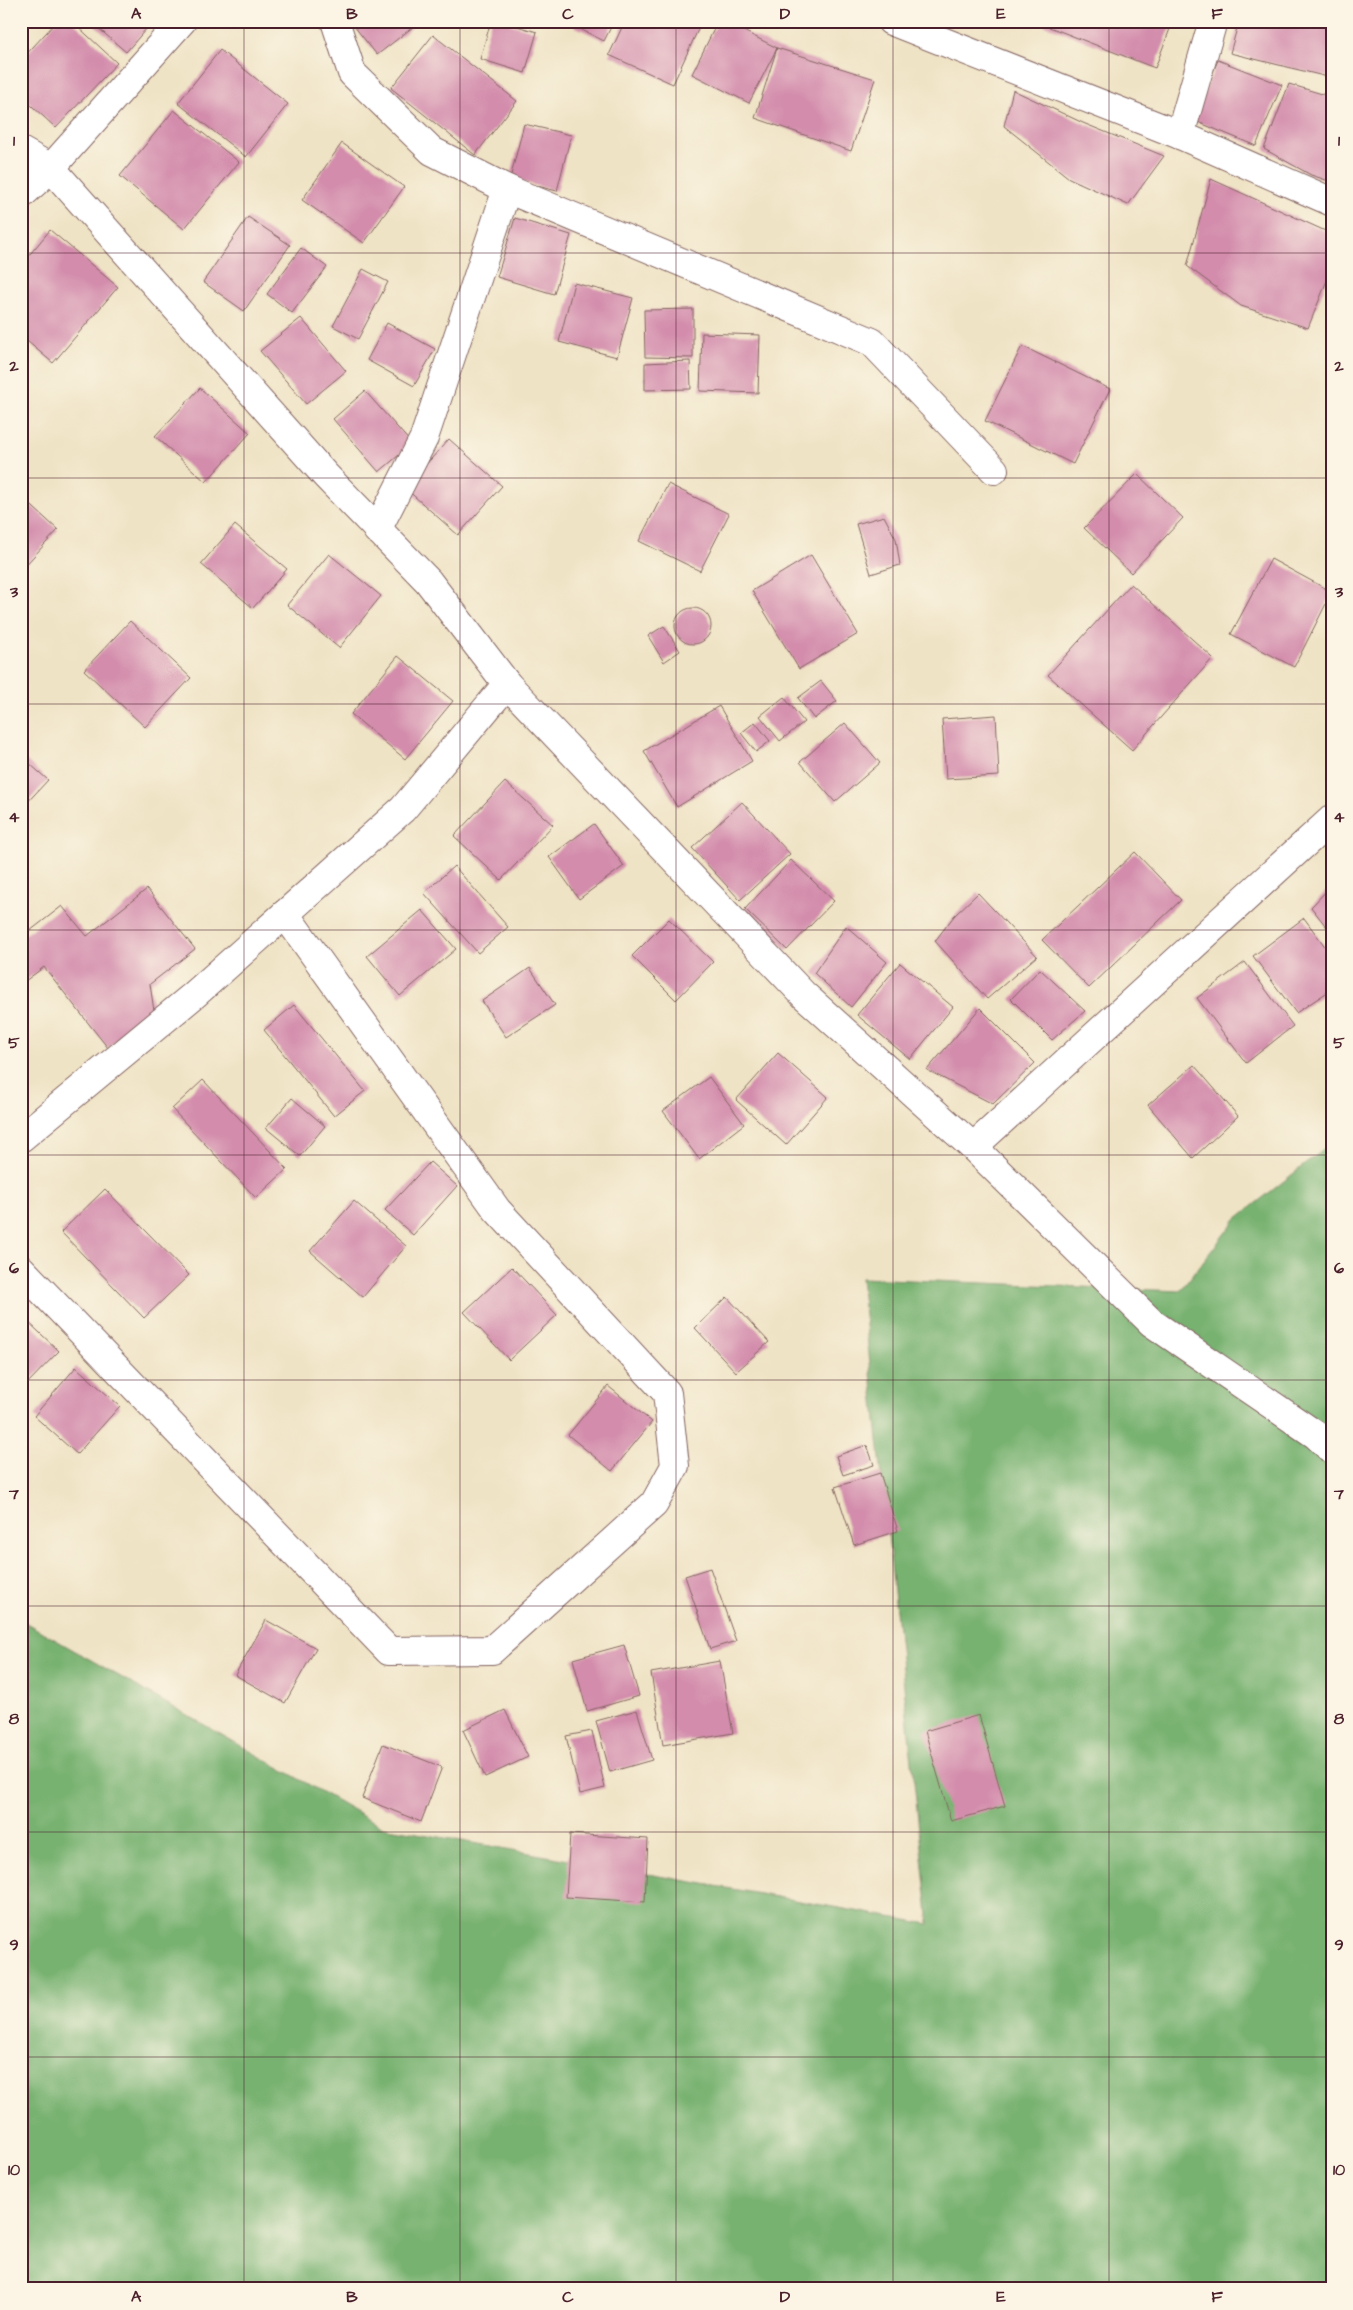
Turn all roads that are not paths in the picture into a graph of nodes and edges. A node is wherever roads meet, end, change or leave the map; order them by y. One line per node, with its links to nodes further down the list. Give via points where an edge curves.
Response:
1 (182, 21): 7 (street)
2 (334, 21): 8 (street, via 352,73 432,151)
3 (891, 21): 5 (street)
4 (1213, 21): 5 (street)
5 (1180, 135): 10 (street)
6 (21, 151): 7 (street)
7 (51, 168): 9 (street); 12 (street)
8 (507, 189): 11 (street, via 872,342); 12 (street, via 424,438)
9 (21, 195)
10 (1332, 202)
11 (994, 470)
12 (377, 530): 13 (street, via 428,581)
13 (507, 684): 15 (street, via 402,809); 17 (street, via 804,996)
14 (1332, 820): 17 (street)
15 (285, 914): 16 (street, via 194,995); 18 (street, via 497,1210 667,1393 675,1466 654,1504 492,1650 389,1650)
16 (21, 1138)
17 (973, 1147): 19 (street, via 1152,1323 1316,1435)
18 (21, 1269)
19 (1332, 1450)

